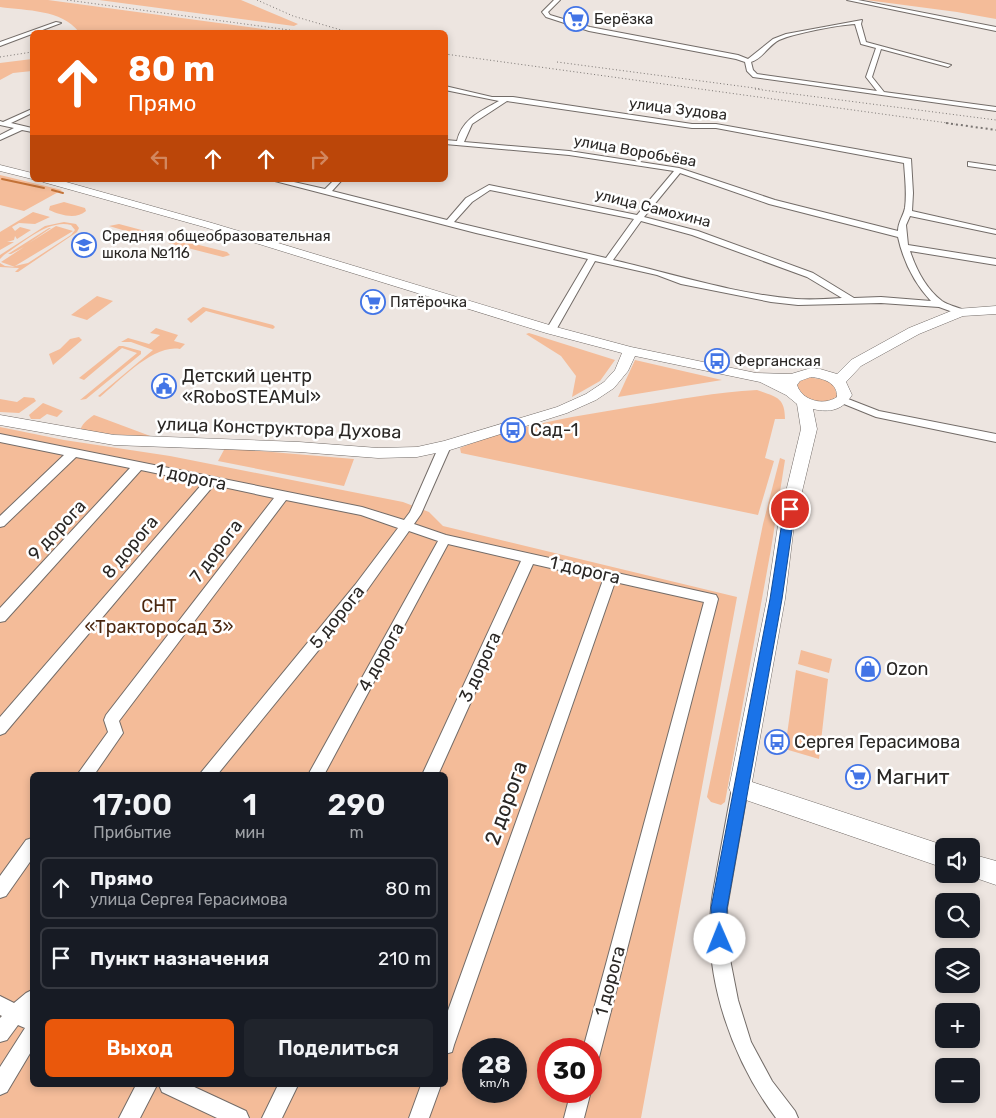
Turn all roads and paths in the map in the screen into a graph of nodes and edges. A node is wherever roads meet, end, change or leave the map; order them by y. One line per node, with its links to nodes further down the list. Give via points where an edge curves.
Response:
1 (558, 0): 9 (street, via 545,12 558,20)
2 (850, 0): 4 (street)
3 (58, 23): 5 (street)
4 (996, 29)
5 (40, 30)
6 (30, 34): 7 (street)
7 (0, 44)
8 (880, 47): 9 (street, via 862,41 860,21 788,35 775,40); 10 (street); 12 (street, via 869,77)
9 (748, 61): 12 (street, via 754,76)
10 (948, 65)
11 (448, 89): 13 (street, улица Зудова)
12 (882, 93): 14 (street)
13 (504, 101): 21 (street, via 468,122 461,133); 31 (street, улица Зудова, via 692,126 716,126 908,161)
14 (996, 110)
15 (30, 112): 16 (street)
16 (2, 124): 17 (street)
17 (22, 127): 18 (street); 19 (street)
18 (30, 129)
19 (0, 138)
20 (448, 142): 21 (street, улица Воробьёва)
21 (460, 144): 25 (street, улица Воробьёва, via 569,153)
22 (971, 164): 24 (street)
23 (0, 168): 26 (street)
24 (996, 168)
25 (680, 170): 32 (street); 35 (street, улица Воробьёва, via 772,202)
26 (30, 176)
27 (54, 182): 44 (street, via 208,225)
28 (284, 182): 30 (street)
29 (336, 182): 30 (street)
30 (327, 192): 33 (street)
31 (908, 213): 34 (street); 35 (street, via 902,223)
32 (639, 218): 33 (street, улица Самохина, via 489,187 469,200); 38 (street); 40 (street, улица Самохина, via 695,233 810,275)
33 (449, 223): 37 (street)
34 (996, 232)
35 (902, 235): 36 (street)
36 (904, 247): 39 (street); 41 (street, via 918,278)
37 (593, 257): 38 (street); 44 (street)
38 (608, 261): 40 (street, via 681,281 771,299)
39 (996, 262)
40 (853, 301): 41 (street)
41 (940, 304): 43 (street)
42 (996, 310): 43 (street)
43 (961, 312): 46 (street, via 914,331)
44 (551, 330): 45 (street)
45 (630, 351): 49 (street); 56 (street, улица Конструктора Духова, via 621,371 609,385 591,397 562,410)
46 (856, 363): 47 (street); 48 (street)
47 (821, 374): 48 (street); 49 (street, via 802,374)
48 (838, 381): 51 (street, via 845,391)
49 (792, 385): 50 (street)
50 (804, 402): 51 (street); 53 (street)
51 (835, 403): 53 (street); 55 (street)
52 (0, 420): 56 (street, улица Конструктора Духова, via 114,440 378,453 417,452)
53 (809, 429): 72 (street, via 786,525 776,599)
54 (0, 438): 57 (street, 1 дорога)
55 (996, 438)
56 (445, 446): 62 (street, 5 дорога, via 415,514)
57 (73, 453): 58 (street, 1 дорога); 61 (street)
58 (139, 466): 59 (street, 1 дорога); 66 (street, 9 дорога)
59 (210, 482): 60 (street, 1 дорога); 67 (street, 8 дорога)
60 (282, 496): 62 (street, 1 дорога, via 362,511); 68 (street, 7 дорога, via 111,720 116,733)
61 (0, 522)
62 (406, 526): 63 (street, 1 дорога); 69 (street, 5 дорога, via 360,589)
63 (445, 539): 64 (street, 1 дорога); 70 (street, 4 дорога)
64 (530, 558): 65 (street, 1 дорога); 71 (street, 3 дорога)
65 (611, 576): 83 (street, 2 дорога); 84 (street, 1 дорога, via 711,599)
66 (0, 617)
67 (0, 728)
68 (87, 772)
69 (209, 772)
70 (318, 772)
71 (431, 772)
72 (740, 788): 74 (street); 96 (street, via 719,908 720,954 729,1000 743,1045 764,1088)
73 (30, 849): 77 (street)
74 (935, 854)
75 (980, 868): 76 (street)
76 (996, 873)
77 (0, 890)
78 (30, 1000): 79 (street)
79 (8, 1009): 80 (street); 81 (street)
80 (30, 1021)
81 (0, 1033)
82 (30, 1037): 85 (street)
83 (448, 1037)
84 (595, 1038)
85 (0, 1085)
86 (146, 1087): 91 (street)
87 (173, 1087): 92 (street)
88 (287, 1087): 93 (street)
89 (430, 1087): 94 (street)
90 (578, 1103): 95 (street)
91 (129, 1118)
92 (239, 1118)
93 (272, 1118)
94 (419, 1118)
95 (574, 1118)
96 (788, 1118)

